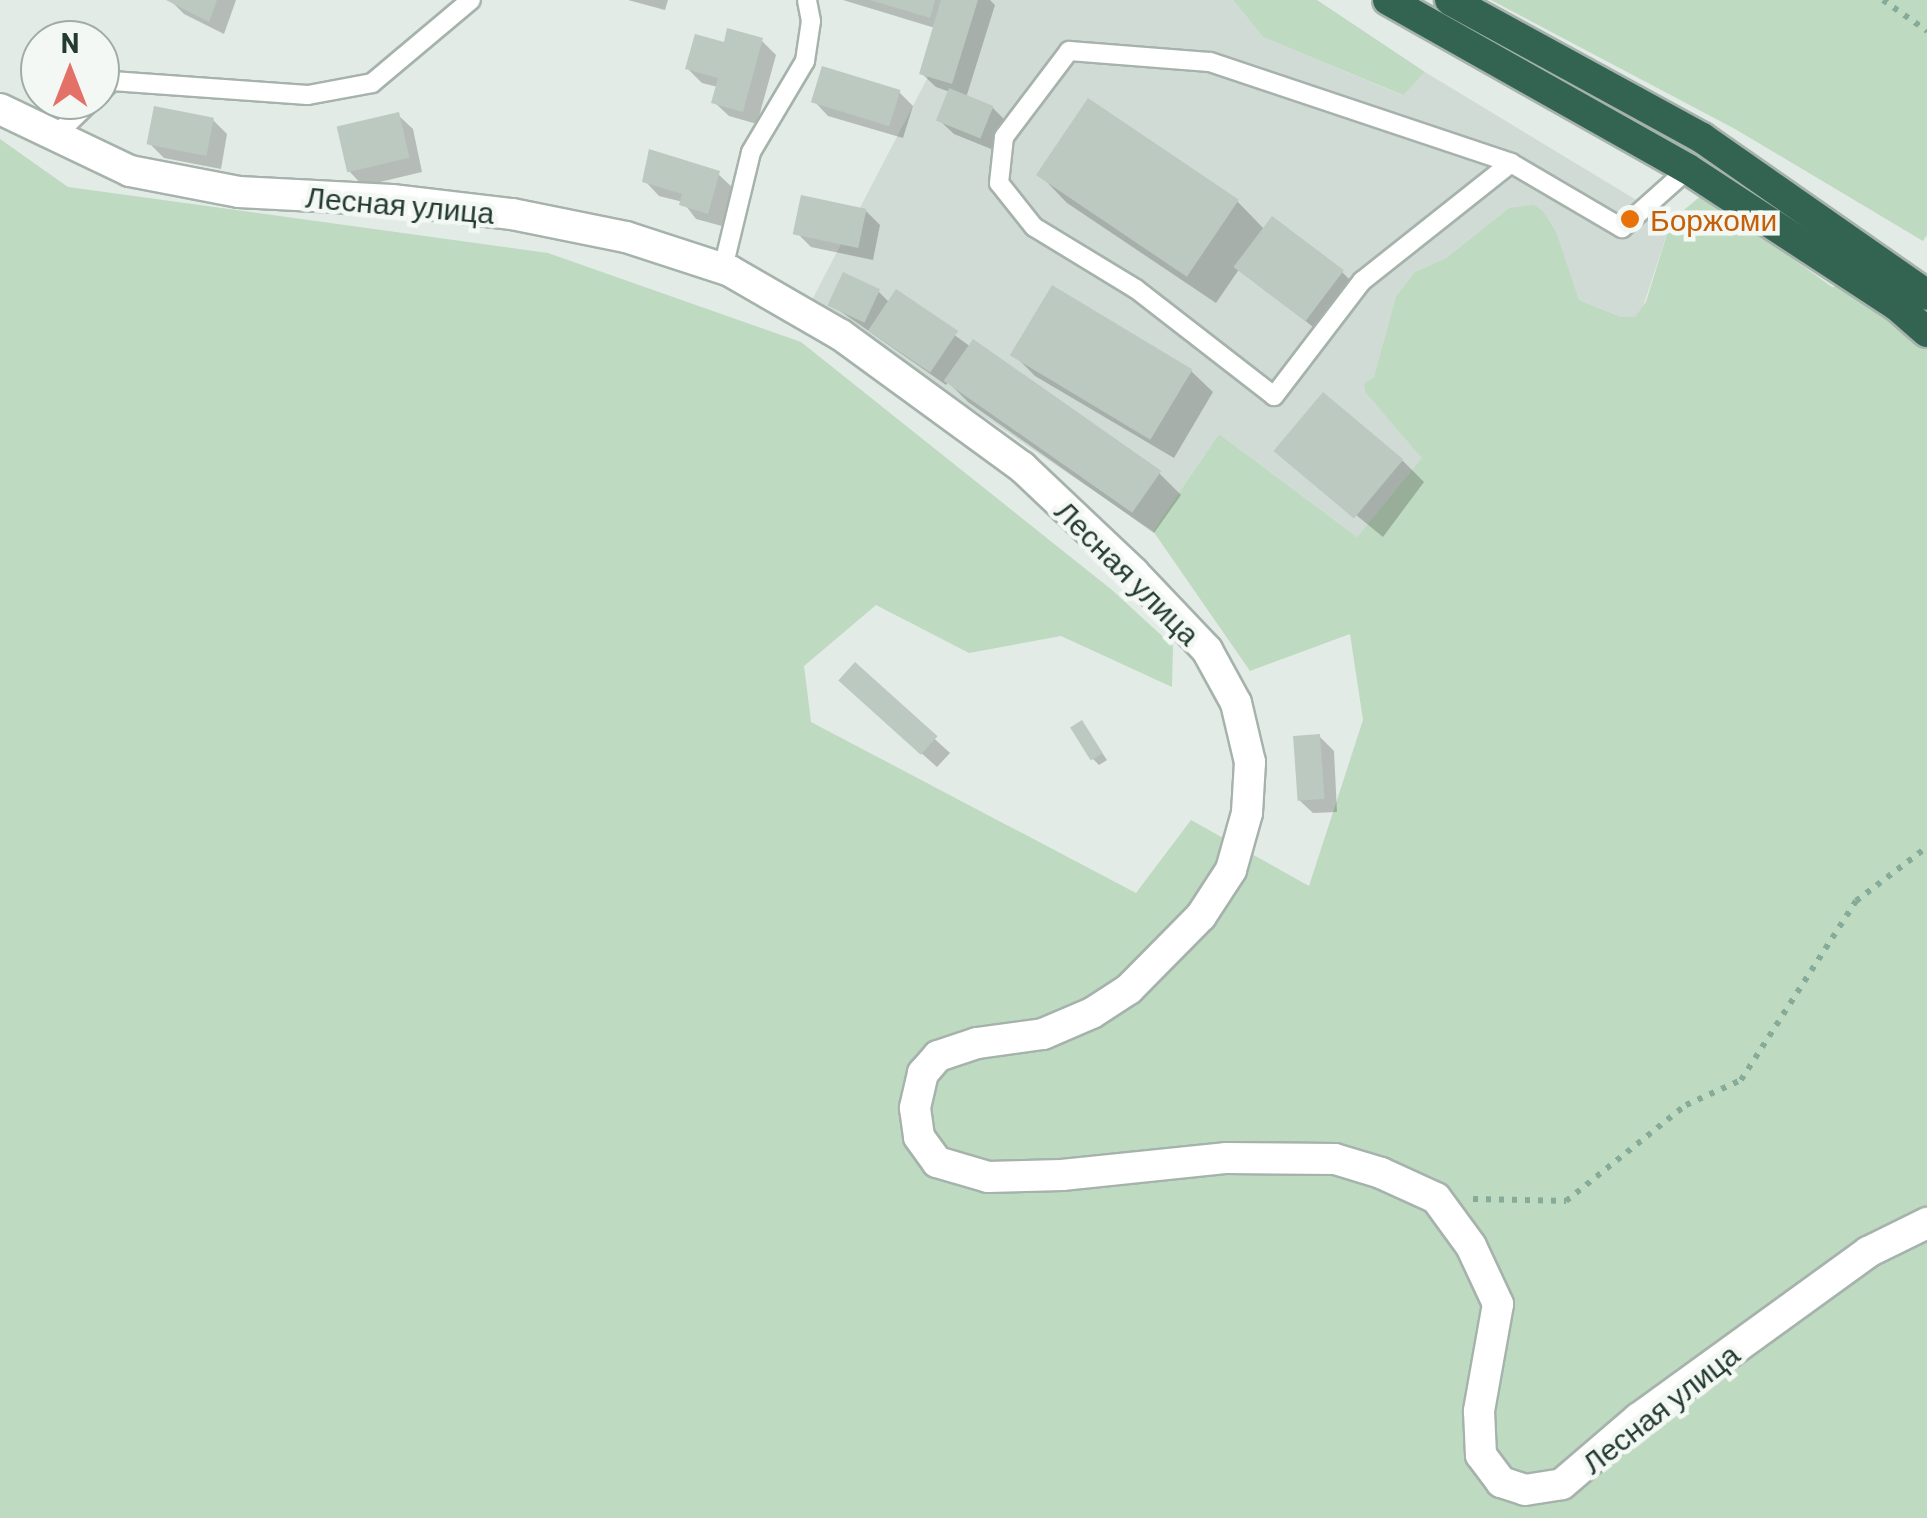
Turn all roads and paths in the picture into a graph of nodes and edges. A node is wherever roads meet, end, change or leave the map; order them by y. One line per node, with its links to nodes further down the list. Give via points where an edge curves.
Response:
1 (471, 0): 7 (lane, via 372,84 308,95)
2 (806, 0): 14 (lane, via 811,21 805,62 751,152)
3 (1388, 0): 13 (highway)
4 (1450, 0): 11 (highway)
5 (1884, 0): 6 (path)
6 (1927, 31)
7 (120, 81)
8 (0, 109): 10 (street, Лесная улица)
9 (71, 120): 10 (lane)
10 (53, 138): 14 (street, Лесная улица, via 130,171 238,192 512,214 626,237)
11 (1702, 138): 13 (highway); 15 (highway)
12 (1511, 163): 12 (lane, via 1210,62 1069,51 1004,137 999,183 1034,227 1136,289 1274,396 1362,281); 13 (lane, via 1622,228)
13 (1688, 169): 16 (highway)
14 (723, 268): 18 (street, Лесная улица, via 842,335 1022,467 1207,650 1236,704 1246,748 1246,813 1231,870 1200,916 1129,989 1092,1014 1043,1034 938,1056 923,1072 915,1108 918,1138 938,1162 988,1178 1227,1158 1335,1160)
15 (1927, 295)
16 (1927, 332)
17 (1927, 847): 18 (path, via 1856,901 1741,1080 1686,1105 1566,1200)
18 (1436, 1198): 19 (street, Лесная улица, via 1472,1246 1498,1304 1479,1411 1481,1455 1501,1482 1525,1490 1562,1484 1639,1418 1868,1252)
19 (1927, 1223)

